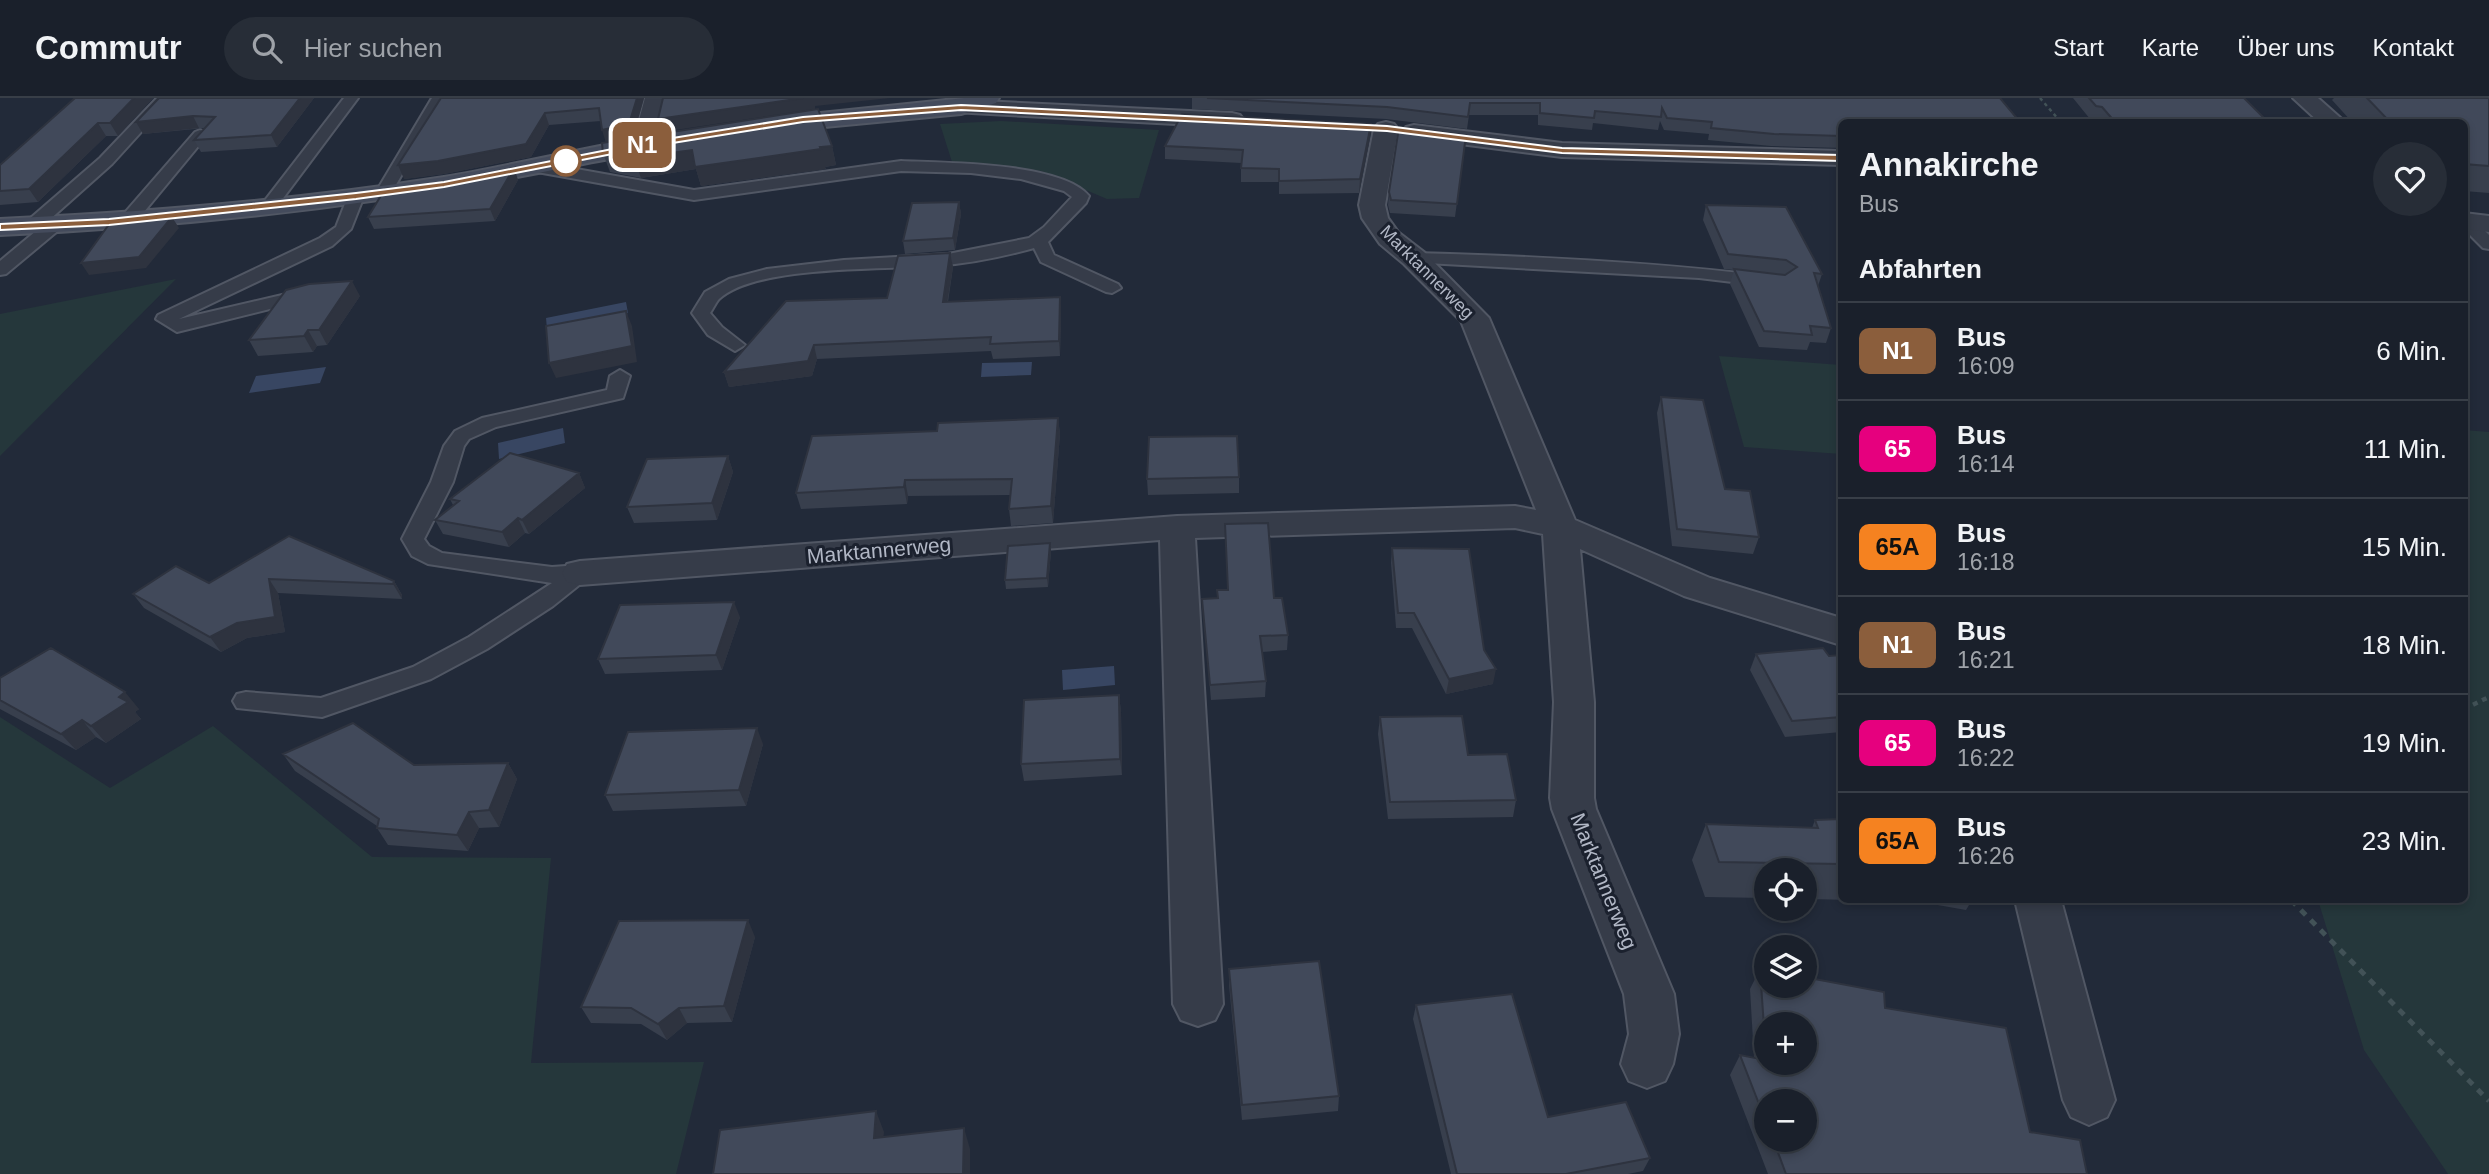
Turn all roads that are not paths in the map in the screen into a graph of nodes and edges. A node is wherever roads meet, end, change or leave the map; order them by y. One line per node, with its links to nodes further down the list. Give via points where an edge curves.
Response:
1 (164, 98): 21 (lane)
2 (351, 98): 18 (lane)
3 (439, 98): 16 (lane)
4 (656, 98): 13 (street)
5 (988, 98): 7 (street)
6 (2305, 98): 8 (street)
7 (961, 107): 9 (street); 10 (street)
8 (2330, 119)
9 (1255, 122)
10 (750, 128)
11 (200, 135): 19 (lane)
12 (672, 140): 13 (street)
13 (648, 144): 15 (street)
14 (1838, 158): 25 (street, Marktannerweg, via 1562,150 1375,128 1375,218 1389,238)
15 (537, 167): 16 (street); 23 (lane, via 694,195 901,166 1023,174 1070,188 1081,196)
16 (384, 192): 17 (street)
17 (356, 196): 18 (street); 29 (lane, via 343,229 326,242 165,319 177,326)
18 (269, 206): 19 (street)
19 (128, 220): 21 (street)
20 (2473, 222): 24 (lane)
21 (43, 225): 22 (street); 26 (lane)
22 (0, 227)
23 (1038, 241): 28 (lane, via 1047,258); 30 (lane, via 950,259 758,274 732,282 708,298 701,313 715,331)
24 (2489, 244)
25 (1413, 258): 27 (lane, via 1699,273); 33 (street, Marktannerweg, via 1479,327)
26 (0, 270)
27 (1781, 283)
28 (1112, 288)
29 (309, 294)
30 (735, 345)
31 (620, 376): 34 (lane, via 616,394 489,422 462,435 413,539 424,555 441,560 552,575)
32 (1177, 527): 33 (street, Marktannerweg, via 1515,517); 34 (street, Marktannerweg); 38 (street)
33 (1560, 527): 35 (street, Marktannerweg, via 1696,587); 39 (street, Marktannerweg, via 1574,702 1572,798 1649,994 1654,1034)
34 (580, 573): 36 (lane, via 478,643 422,673 322,708)
35 (1838, 631)
36 (246, 701)
37 (2039, 903): 40 (street)
38 (1198, 1004)
39 (1647, 1064)
40 (2090, 1100)

